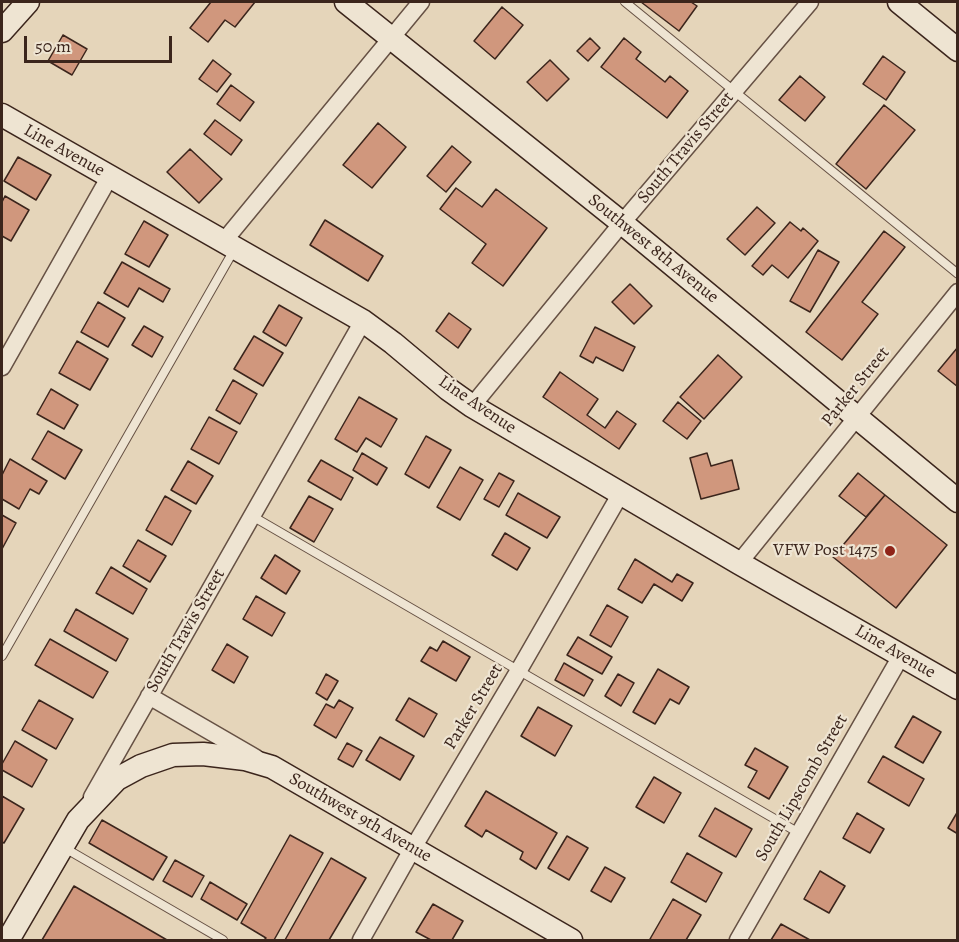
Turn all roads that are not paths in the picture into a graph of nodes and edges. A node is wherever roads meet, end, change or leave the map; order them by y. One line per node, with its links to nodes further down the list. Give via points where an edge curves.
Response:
1 (28, 2): 7 (street)
2 (346, 2): 8 (street, Southwest 8th Avenue)
3 (421, 2): 8 (street)
4 (624, 2): 10 (lane)
5 (810, 2): 10 (street, South Travis Street)
6 (899, 2): 9 (street)
7 (2, 31)
8 (391, 38): 13 (street, Southwest 8th Avenue); 14 (street)
9 (957, 50)
10 (734, 92): 13 (street, South Travis Street); 15 (lane)
11 (2, 115): 12 (street, Line Avenue)
12 (110, 176): 14 (street, Line Avenue); 18 (street)
13 (622, 223): 19 (street, South Travis Street); 20 (street, Southwest 8th Avenue)
14 (230, 244): 17 (street, Line Avenue); 25 (lane)
15 (957, 274)
16 (957, 292): 20 (street, Parker Street)
17 (363, 321): 19 (street, Line Avenue); 23 (street, South Travis Street)
18 (2, 367)
19 (472, 406): 21 (street, Line Avenue)
20 (856, 418): 22 (street, Southwest 8th Avenue); 24 (street, Parker Street)
21 (621, 493): 24 (street, Line Avenue); 27 (street, Parker Street)
22 (957, 501)
23 (252, 516): 27 (lane); 29 (street, South Travis Street)
24 (740, 563): 26 (street, Line Avenue)
25 (2, 656)
26 (901, 656): 28 (street, Line Avenue); 32 (street, South Lipscomb Street)
27 (519, 670): 32 (lane); 34 (street, Parker Street)
28 (957, 688)
29 (149, 696): 30 (street, Southwest 9th Avenue); 31 (street, South Travis Street)
30 (272, 767): 31 (street, via 224,756 173,755 117,779); 34 (street, Southwest 9th Avenue)
31 (78, 820): 33 (street, South Travis Street)
32 (799, 833): 39 (street, South Lipscomb Street)
33 (63, 846): 35 (street, South Travis Street); 36 (lane)
34 (413, 848): 37 (street, Parker Street); 38 (street, Southwest 9th Avenue)
35 (8, 940)
36 (223, 940)
37 (361, 940)
38 (571, 940)
39 (738, 940)

